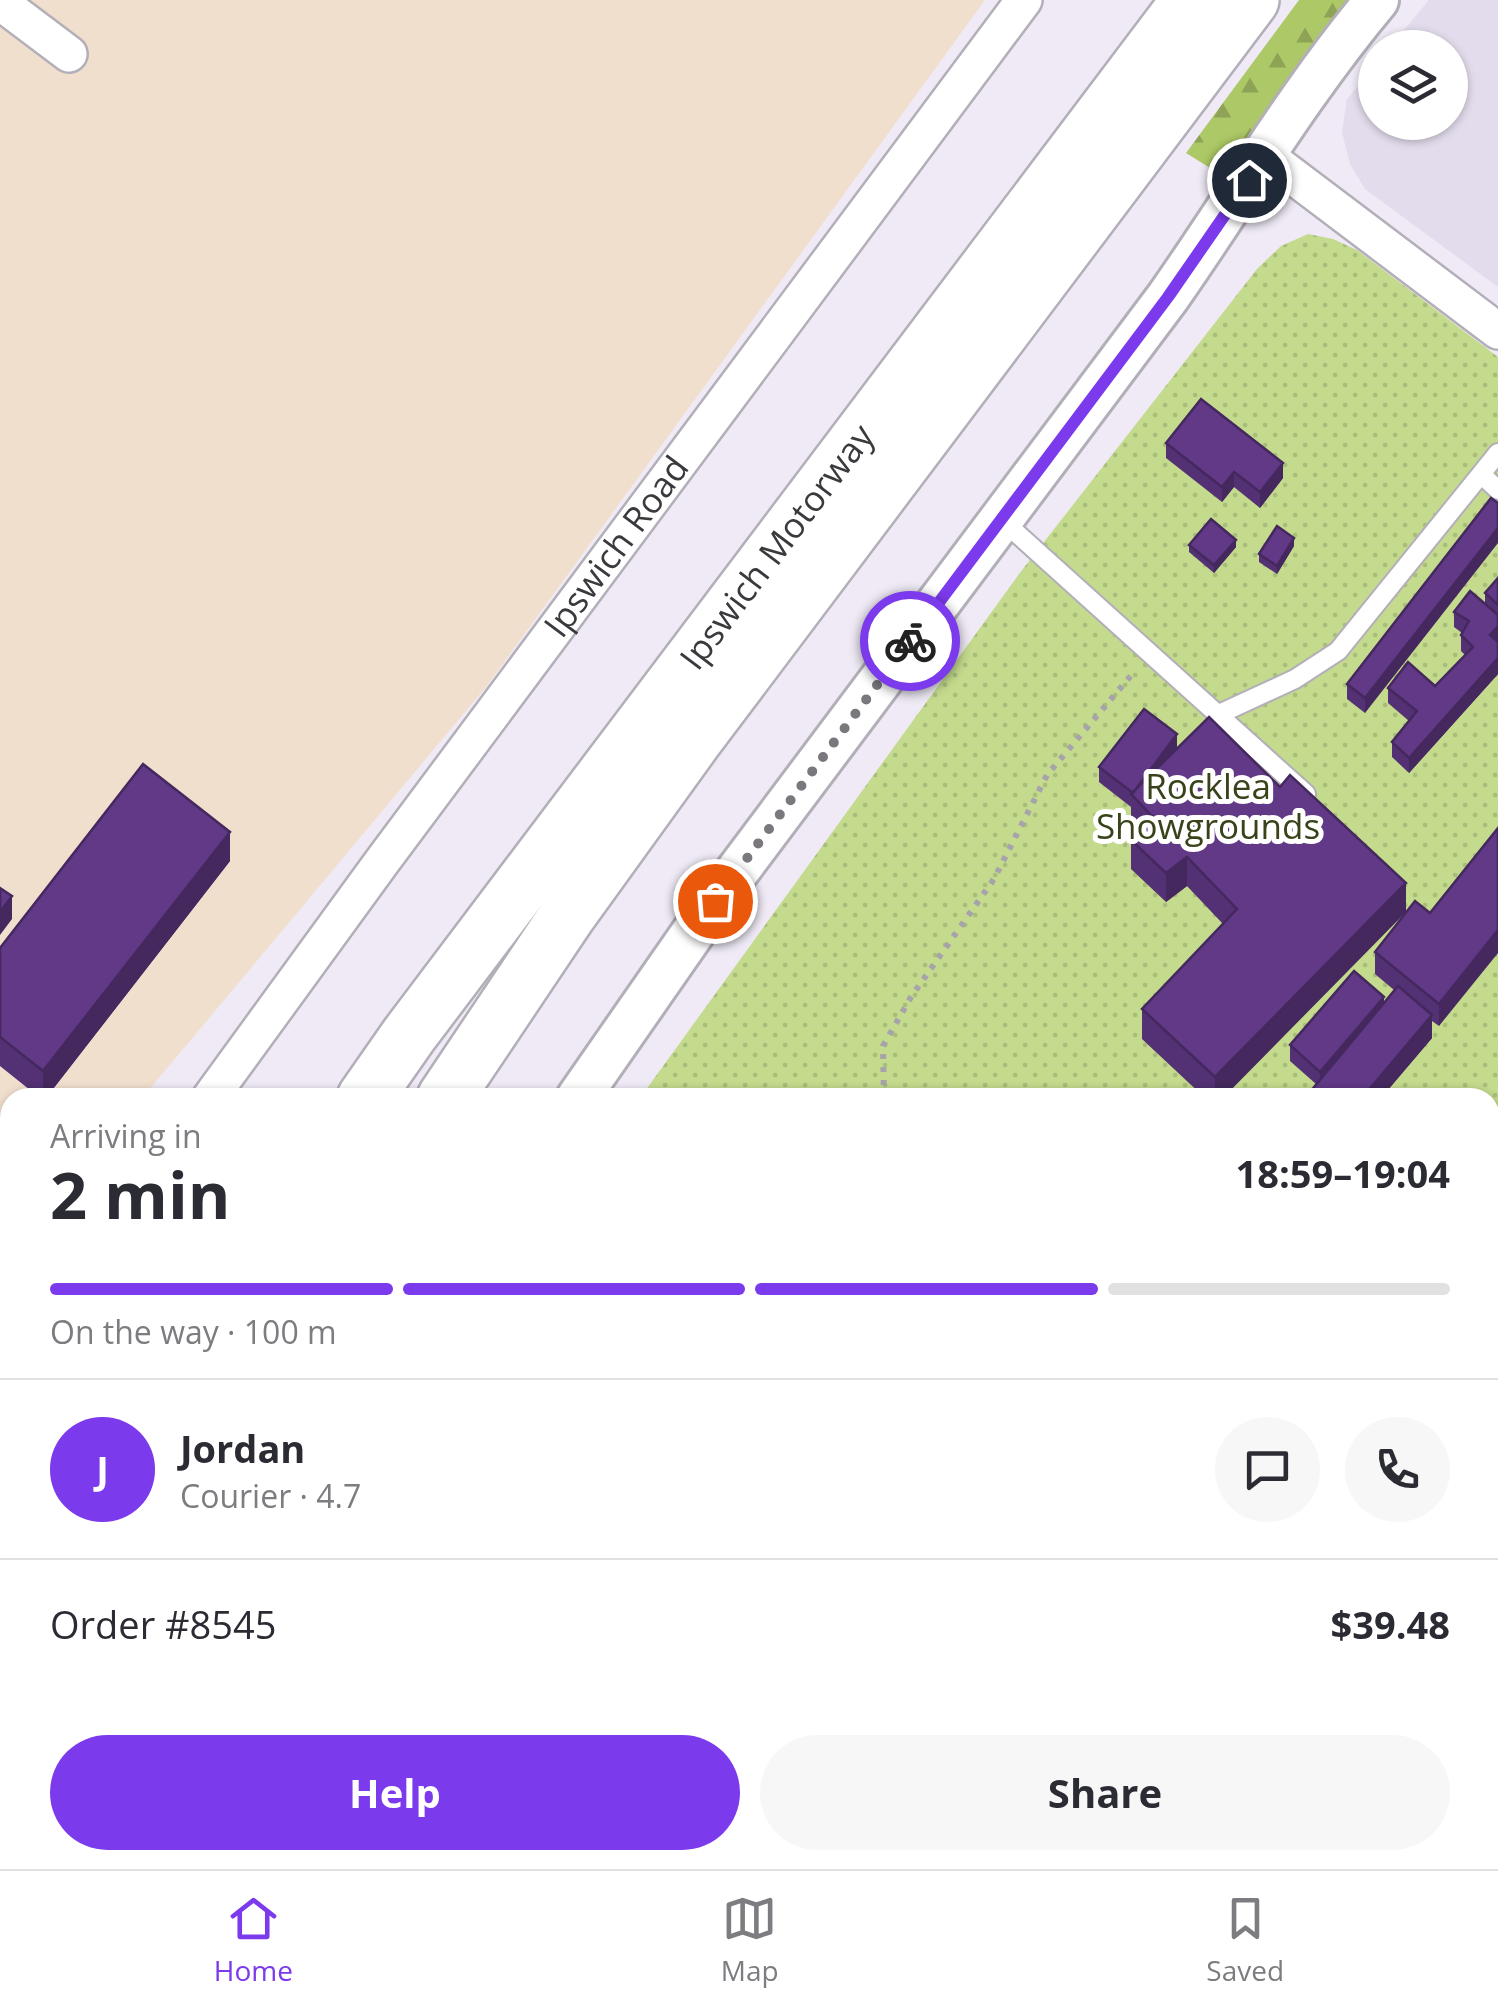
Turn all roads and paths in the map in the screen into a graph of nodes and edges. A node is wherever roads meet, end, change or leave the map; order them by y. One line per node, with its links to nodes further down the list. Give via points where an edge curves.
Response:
1 (1190, 0): 17 (highway, Ipswich Motorway)
2 (1251, 0): 18 (highway, Ipswich Motorway, via 694,740)
3 (1377, 0): 7 (street, via 1314,76)
4 (0, 2): 6 (street)
5 (1020, 2): 16 (street, Ipswich Road)
6 (69, 54)
7 (1265, 154): 8 (street); 12 (street, via 1168,297)
8 (1498, 331)
9 (1498, 453): 10 (lane)
10 (1481, 474): 11 (lane); 14 (lane, via 1338,651)
11 (1498, 490)
12 (1001, 519): 13 (lane); 19 (street, via 715,901)
13 (1150, 653): 14 (lane); 20 (path, via 1046,775 994,878 883,1046)
14 (1217, 714): 15 (lane)
15 (1315, 803)
16 (217, 1088)
17 (372, 1088)
18 (452, 1088)
19 (585, 1088)
20 (884, 1088)

